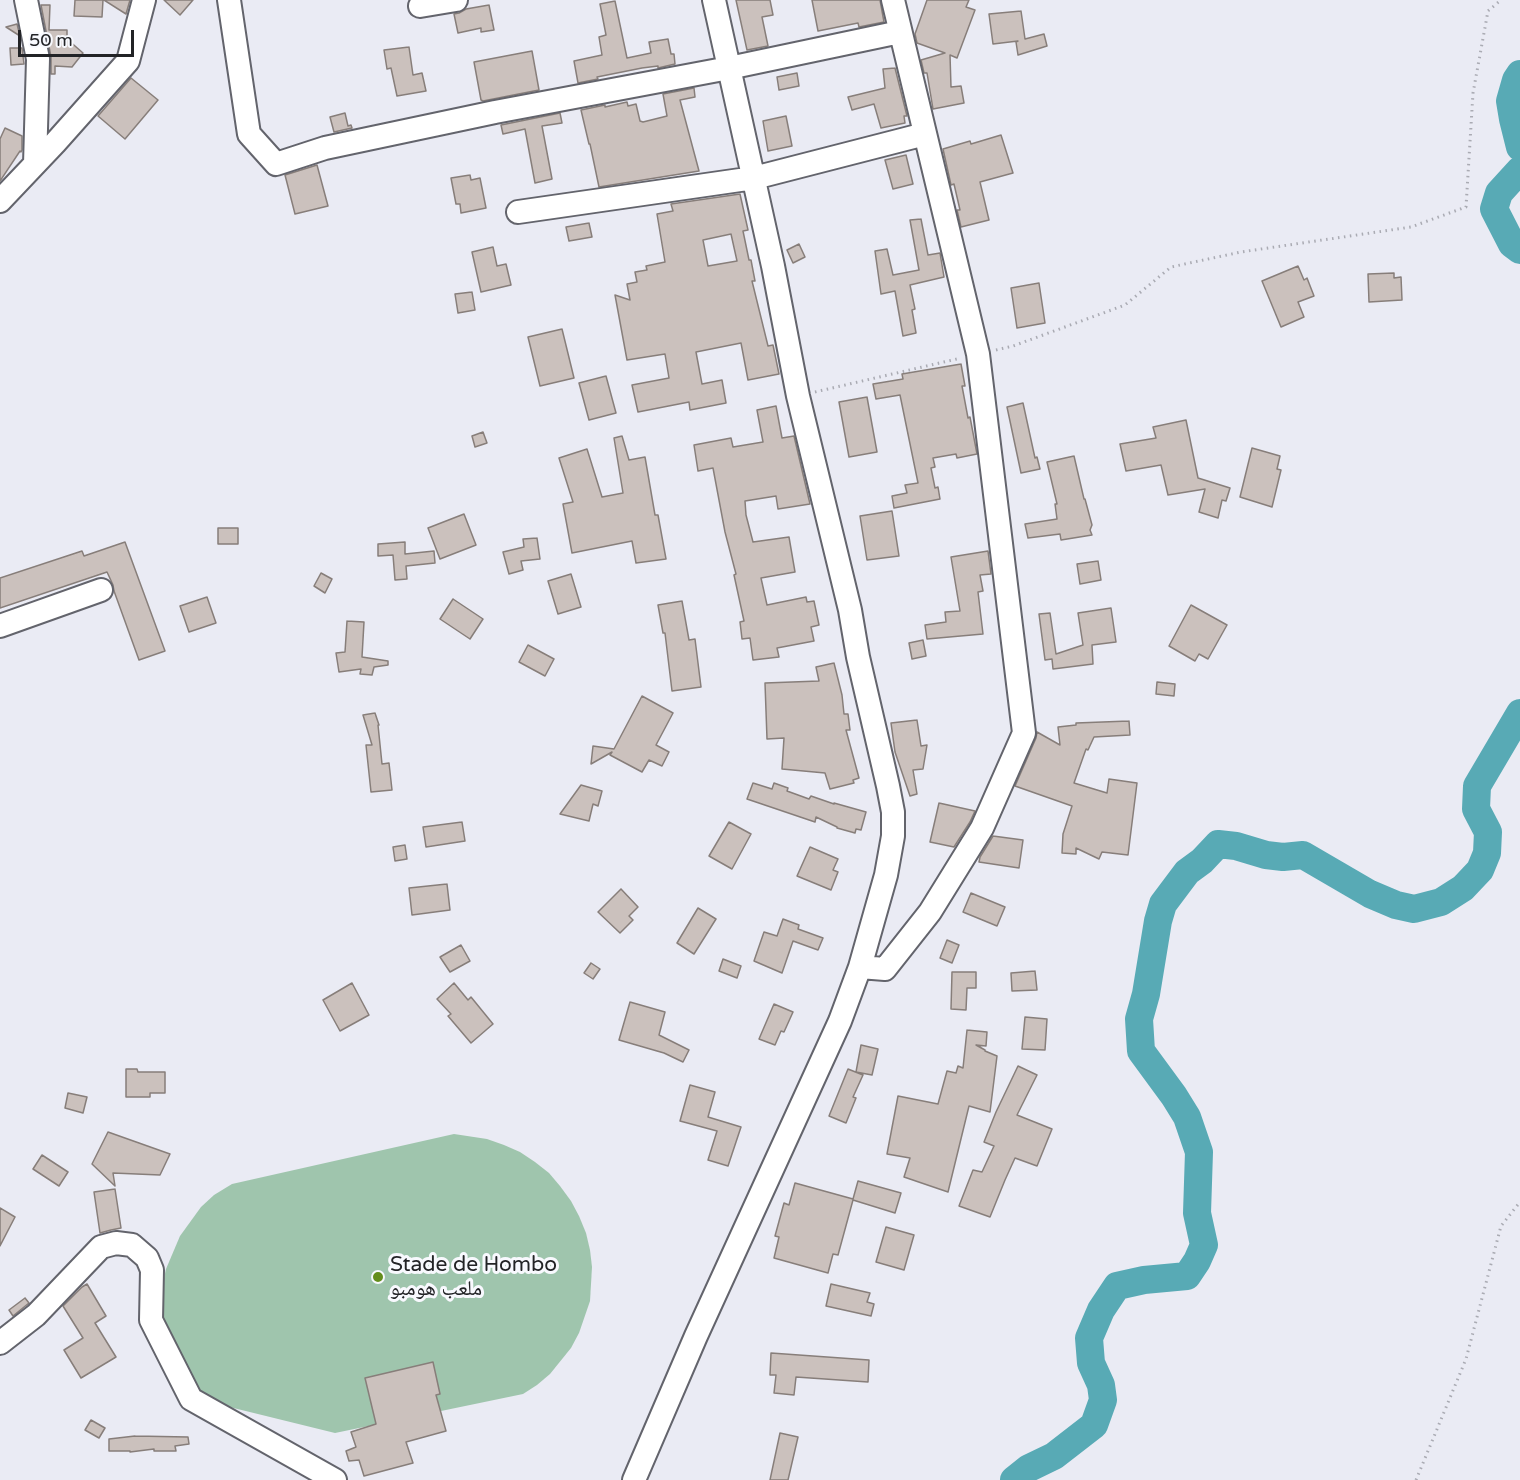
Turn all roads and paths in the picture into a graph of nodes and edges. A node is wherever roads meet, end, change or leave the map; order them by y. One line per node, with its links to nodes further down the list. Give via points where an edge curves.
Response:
1 (26, 0): 12 (street, via 38,59)
2 (144, 0): 12 (street, via 128,61)
3 (229, 0): 10 (street, via 249,134 276,164 325,148)
4 (456, 0): 8 (street)
5 (714, 0): 10 (street)
6 (893, 0): 9 (street)
7 (1501, 0): 16 (path, via 1488,11 1473,93 1466,207 1411,227 1241,252 1171,267 1125,304)
8 (420, 6)
9 (900, 32): 10 (street); 11 (street)
10 (729, 68): 13 (street)
11 (925, 134): 13 (street); 16 (street)
12 (35, 164): 14 (street)
13 (754, 178): 15 (street); 17 (street)
14 (0, 201)
15 (518, 212)
16 (978, 354): 17 (path); 20 (street, via 1024,733 982,828 930,912 885,969)
17 (798, 396): 20 (street, via 850,610 893,812 886,875)
18 (101, 590): 19 (street)
19 (0, 626)
20 (860, 967): 24 (street, via 840,1021)
21 (1520, 1202): 25 (path, via 1501,1226 1466,1359)
22 (0, 1344): 23 (street, via 36,1315 101,1247 116,1243 132,1245 147,1258 152,1270 151,1320 191,1399)
23 (335, 1480)
24 (634, 1480)
25 (1416, 1480)

